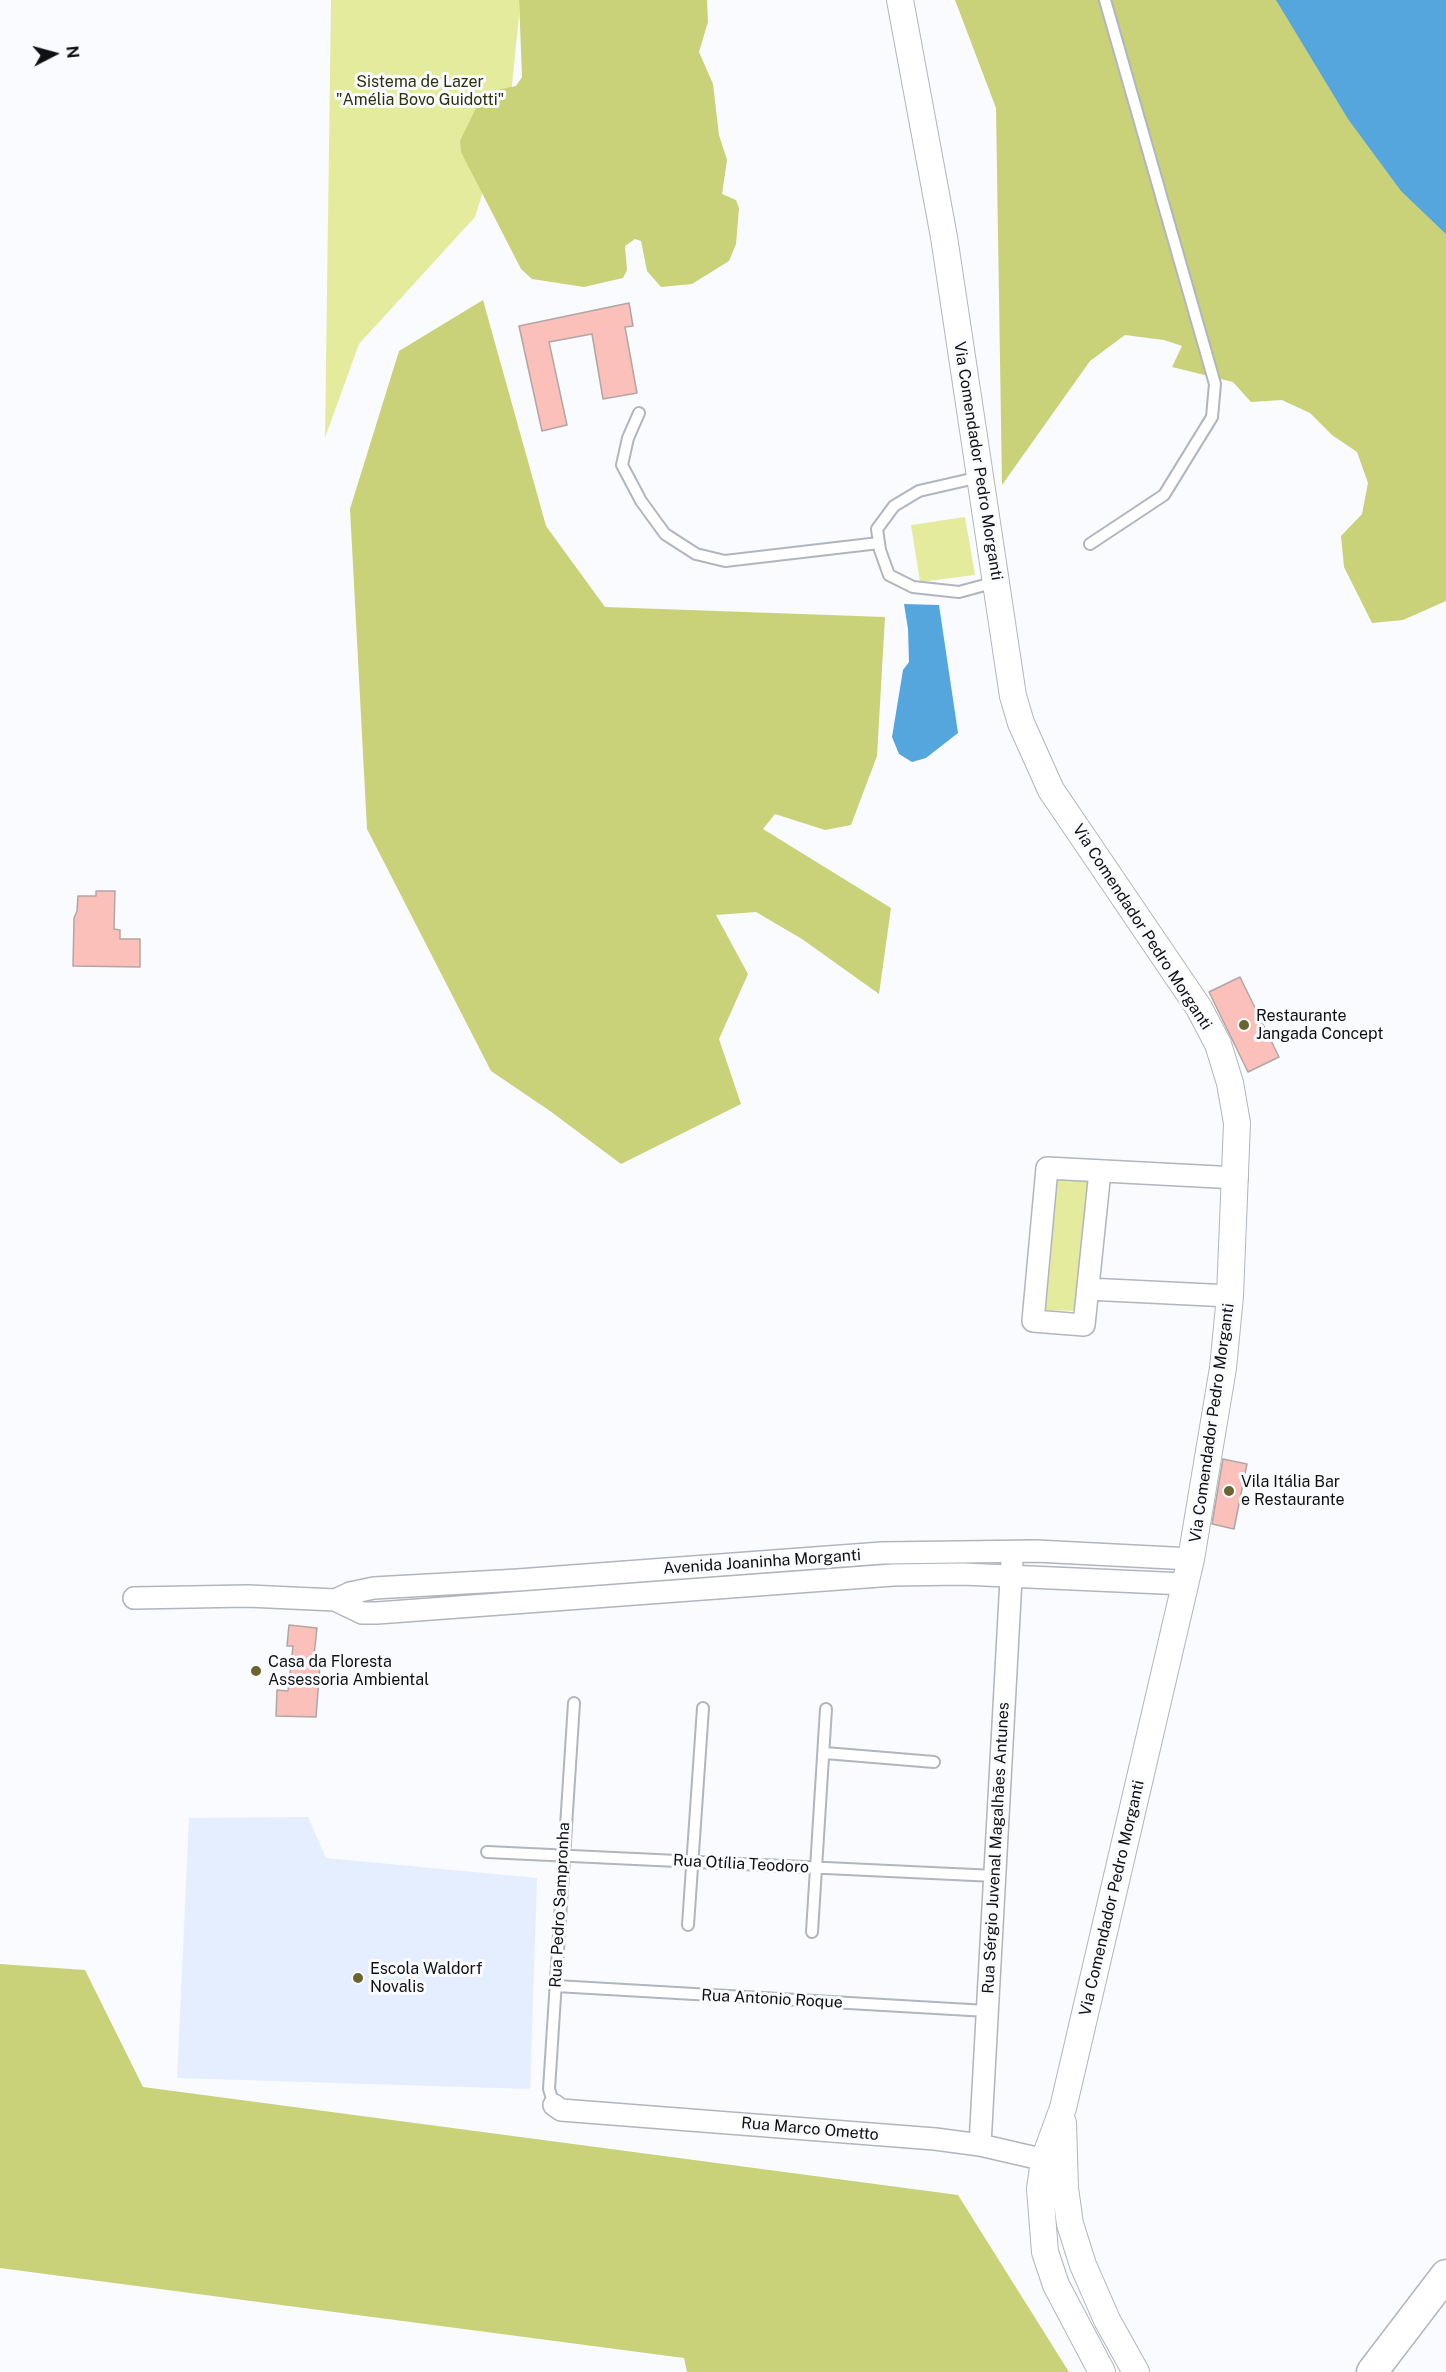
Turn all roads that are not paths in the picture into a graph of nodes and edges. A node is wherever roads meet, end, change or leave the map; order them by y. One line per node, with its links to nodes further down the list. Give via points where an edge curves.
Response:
1 (900, 0): 4 (street, Via Comendador Pedro Morganti, via 944,237)
2 (1105, 0): 6 (lane, via 1215,384 1212,417 1164,495)
3 (639, 413): 5 (lane, via 622,465 665,534 696,554 725,561)
4 (980, 477): 5 (lane, via 919,491 894,506 877,529); 7 (street, Via Comendador Pedro Morganti)
5 (879, 543): 7 (lane, via 889,575 912,587 959,592)
6 (1090, 544)
7 (996, 582): 9 (street, Via Comendador Pedro Morganti, via 1013,696 1040,770 1199,1008 1218,1044 1237,1124)
8 (1100, 1171): 9 (street); 10 (street); 10 (street, via 1047,1168 1033,1321 1084,1325)
9 (1237, 1178): 11 (street, Via Comendador Pedro Morganti)
10 (1088, 1289): 11 (street)
11 (1230, 1296): 13 (street, Via Comendador Pedro Morganti, via 1210,1456)
12 (1012, 1551): 13 (street, Avenida Joaninha Morganti); 14 (street, Rua Sérgio Juvenal Magalhães Antunes); 16 (street, Avenida Joaninha Morganti, via 882,1553)
13 (1191, 1559): 15 (street, Via Comendador Pedro Morganti)
14 (1012, 1575): 15 (street, Avenida Joaninha Morganti); 16 (street, Avenida Joaninha Morganti, via 893,1575); 27 (street, Rua Sérgio Juvenal Magalhães Antunes)
15 (1185, 1584): 34 (street, Via Comendador Pedro Morganti, via 1063,2108)
16 (519, 1591): 17 (street, Avenida Joaninha Morganti, via 374,1588 335,1600 248,1596)
17 (134, 1598)
18 (574, 1703): 24 (lane, Rua Pedro Sampronha)
19 (703, 1708): 25 (lane)
20 (825, 1709): 21 (lane)
21 (825, 1753): 22 (lane); 26 (lane)
22 (934, 1762)
23 (487, 1852): 24 (lane, Rua Otília Teodoro)
24 (562, 1856): 25 (lane, Rua Otília Teodoro); 30 (lane, Rua Pedro Sampronha)
25 (693, 1862): 26 (lane, Rua Otília Teodoro); 28 (lane)
26 (817, 1868): 27 (lane, Rua Otília Teodoro); 29 (lane)
27 (995, 1876): 31 (street, Rua Sérgio Juvenal Magalhães Antunes)
28 (688, 1925)
29 (812, 1932)
30 (556, 1986): 31 (lane, Rua Antonio Roque); 32 (lane, Rua Pedro Sampronha, via 549,2089)
31 (987, 2011): 33 (street, Rua Sérgio Juvenal Magalhães Antunes)
32 (554, 2105): 33 (street, Rua Marco Ometto, via 561,2109)
33 (981, 2145): 34 (street, Rua Marco Ometto)
34 (1054, 2162): 36 (street, via 1040,2189 1045,2252 1056,2286); 37 (street, via 1083,2265)
35 (1446, 2275): 38 (main road)
36 (1102, 2372)
37 (1136, 2372)
38 (1372, 2372)

